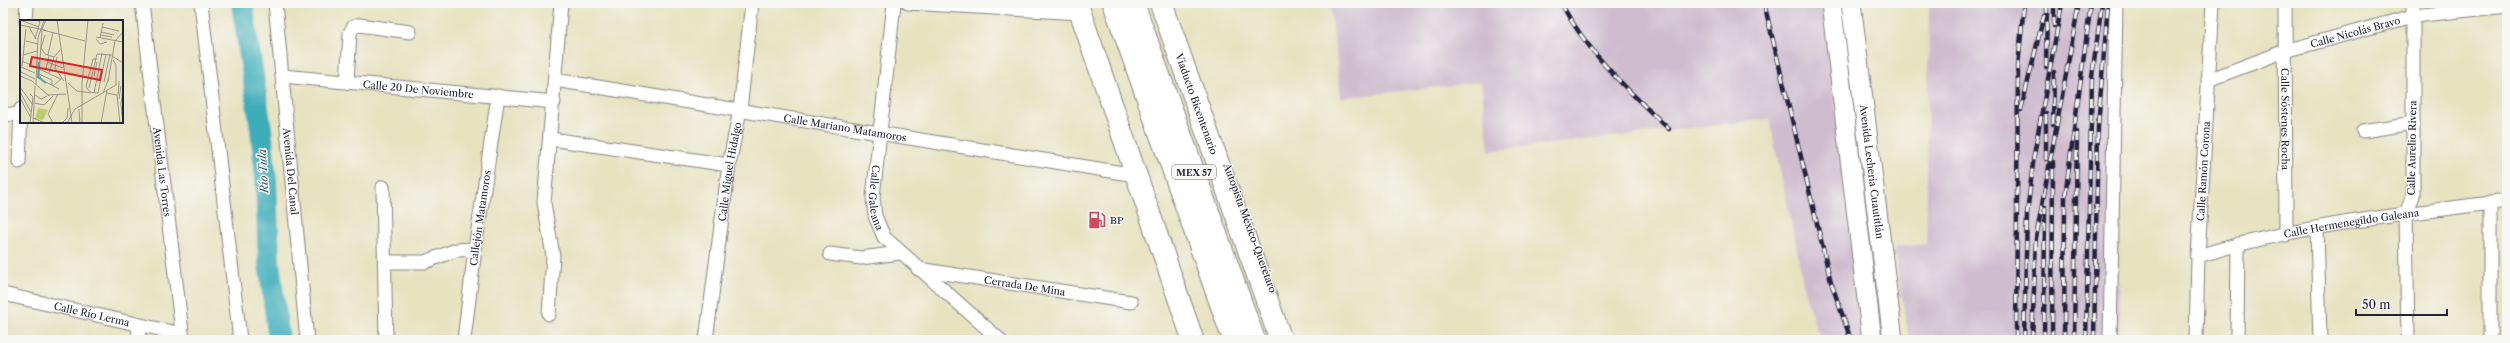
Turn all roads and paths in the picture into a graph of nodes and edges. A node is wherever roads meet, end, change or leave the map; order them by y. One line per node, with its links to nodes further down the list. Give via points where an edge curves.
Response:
1 (27, 3): 21 (street)
2 (142, 3): 60 (street, Avenida Las Torres)
3 (201, 3): 62 (street)
4 (275, 3): 25 (street, Avenida Del Canal)
5 (561, 3): 26 (street)
6 (752, 3): 31 (street, Calle Miguel Hidalgo)
7 (894, 3): 37 (street, Calle Galeana)
8 (908, 3): 19 (street)
9 (1114, 3): 69 (highway, MEX 57)
10 (1133, 3): 70 (highway, MEX 57)
11 (1162, 3): 23 (highway, Viaducto Bicentenario)
12 (1167, 3): 23 (main road, Autopista México-Querétaro)
13 (1831, 3): 74 (main road, Avenida Lecheria Cuautitlán)
14 (1851, 3): 75 (main road, Avenida Lecheria Cuautitlán)
15 (2116, 3): 76 (street)
16 (2213, 3): 27 (street, Calle Ramón Corona)
17 (2285, 3): 24 (street, Calle Sóstenes Rocha)
18 (2507, 6): 20 (street, Calle Nicolás Bravo)
19 (1078, 8): 41 (main road)
20 (2413, 9): 24 (street, Calle Nicolás Bravo); 35 (street, Calle Aurelio Rivera)
21 (26, 20)
22 (410, 32): 28 (street, via 359,25 353,27 350,33)
23 (1176, 36): 55 (main road, Autopista México-Querétaro); 71 (highway, Viaducto Bicentenario)
24 (2285, 50): 27 (street, Calle Nicolás Bravo); 47 (street, Calle Sóstenes Rocha)
25 (284, 76): 28 (street, Calle 20 De Noviembre); 63 (street, Avenida Del Canal)
26 (555, 80): 30 (street); 31 (street, Calle Mariano Matamoros)
27 (2208, 80): 52 (street, Calle Ramón Corona)
28 (347, 82): 29 (street, Calle 20 De Noviembre)
29 (498, 96): 30 (street, Calle 20 De Noviembre); 49 (street, Callejón Matamoros)
30 (554, 102): 38 (street)
31 (740, 110): 37 (street, Calle Mariano Matamoros); 40 (street, Calle Miguel Hidalgo)
32 (3, 114): 33 (street)
33 (20, 115)
34 (21, 123): 39 (street)
35 (2413, 123): 36 (street); 45 (street, Calle Aurelio Rivera, via 2413,196)
36 (2363, 131)
37 (880, 133): 41 (street, Calle Mariano Matamoros); 50 (street, Calle Galeana, via 873,197 875,216 884,237)
38 (551, 139): 40 (street); 58 (street, via 544,203 552,256)
39 (19, 162)
40 (729, 165): 66 (street, Calle Miguel Hidalgo)
41 (1135, 175): 68 (main road)
42 (383, 186): 53 (street)
43 (2507, 201): 44 (street, Calle Hermenegildo Galeana)
44 (2490, 203): 45 (street, Calle Hermenegildo Galeana); 81 (street)
45 (2406, 213): 46 (street, Calle Hermenegildo Galeana); 80 (street, Calle Aurelio Rivera)
46 (2317, 228): 47 (street, Calle Hermenegildo Galeana); 79 (street)
47 (2286, 235): 48 (street, Calle Hermenegildo Galeana)
48 (2238, 244): 52 (street, Calle Hermenegildo Galeana); 78 (street)
49 (475, 249): 53 (street, via 456,250 425,262); 65 (street, Callejón Matamoros)
50 (900, 253): 51 (street, via 860,258); 54 (street, Calle Galeana)
51 (830, 254)
52 (2198, 256): 77 (street, Calle Ramón Corona)
53 (384, 262): 64 (street)
54 (918, 269): 57 (street, Cerrada De Mina); 67 (street, Calle Galeana)
55 (1274, 293): 72 (highway); 73 (main road, Autopista México-Querétaro)
56 (3, 294): 59 (street, Calle Río Lerma)
57 (1131, 302)
58 (549, 314)
59 (138, 325): 60 (street, Calle Río Lerma); 61 (street)
60 (182, 337)
61 (139, 340)
62 (240, 340)
63 (307, 340)
64 (386, 340)
65 (464, 340)
66 (706, 340)
67 (1000, 340)
68 (1193, 340)
69 (1234, 340)
70 (1254, 340)
71 (1281, 340)
72 (1284, 340)
73 (1291, 340)
74 (1872, 340)
75 (1893, 340)
76 (2110, 340)
77 (2196, 340)
78 (2237, 340)
79 (2320, 340)
80 (2408, 340)
81 (2490, 340)

